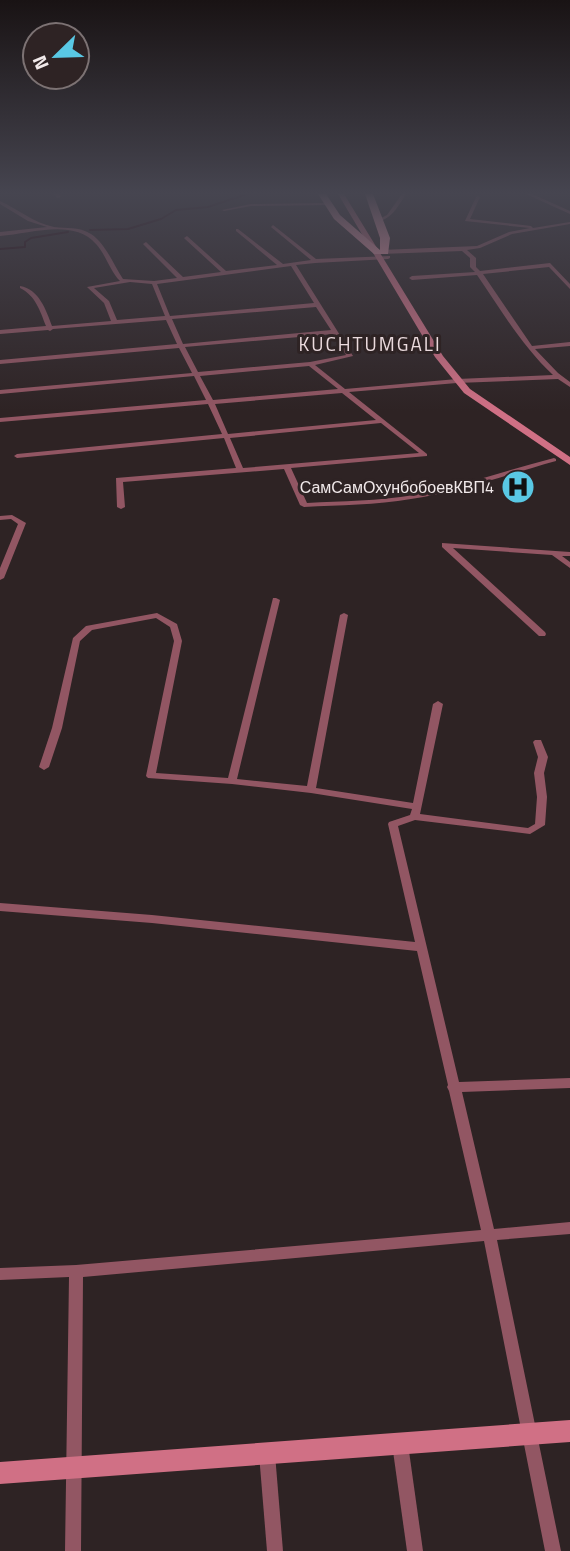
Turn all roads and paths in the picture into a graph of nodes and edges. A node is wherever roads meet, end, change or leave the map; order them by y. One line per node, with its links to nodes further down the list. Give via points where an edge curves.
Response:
1 (112, 266): 14 (street, via 121,280)
2 (168, 266): 13 (street)
3 (218, 266): 11 (street)
4 (273, 266): 11 (street)
5 (294, 266): 18 (street)
6 (389, 266): 31 (main road, via 439,357)
7 (473, 266): 10 (street)
8 (538, 266): 10 (street)
9 (551, 266): 17 (street)
10 (479, 273): 12 (street); 26 (street)
11 (226, 274): 13 (street)
12 (412, 278)
13 (181, 279): 15 (street)
14 (130, 282): 15 (street); 20 (street, via 90,287 107,302)
15 (154, 283): 19 (street)
16 (22, 287): 21 (street, via 40,304)
17 (570, 287)
18 (316, 305): 19 (street); 23 (street)
19 (167, 319): 20 (street); 25 (street)
20 (115, 323): 21 (street)
21 (50, 329): 22 (street)
22 (0, 332)
23 (334, 332): 25 (street); 28 (street, via 350,356)
24 (570, 344): 26 (street)
25 (181, 345): 27 (street); 29 (street)
26 (531, 348): 30 (street)
27 (0, 362)
28 (310, 364): 29 (street); 33 (street)
29 (194, 376): 34 (street); 35 (street)
30 (557, 377): 31 (street); 32 (street)
31 (461, 381): 33 (street); 40 (main road); 42 (main road)
32 (570, 385)
33 (344, 390): 35 (street); 37 (street)
34 (0, 392)
35 (211, 402): 36 (street); 38 (street)
36 (0, 420)
37 (383, 422): 38 (street); 43 (street, via 425,455)
38 (224, 435): 39 (street); 44 (street)
39 (17, 456)
40 (570, 456)
41 (554, 460): 43 (street, via 443,491 304,505)
42 (570, 462)
43 (287, 467): 44 (street)
44 (241, 471): 45 (street, via 119,480)
45 (121, 507)
46 (0, 517): 50 (street, via 22,523)
47 (555, 554): 48 (street); 49 (street); 53 (street, via 445,545)
48 (570, 554)
49 (570, 566)
50 (0, 578)
51 (276, 600): 57 (street)
52 (344, 615): 58 (street)
53 (542, 634)
54 (438, 704): 59 (street)
55 (538, 742): 59 (street, via 543,757 538,773 540,825 530,831)
56 (44, 766): 57 (street, via 76,640 89,628 157,615 174,626 178,641 151,776)
57 (232, 781): 58 (street)
58 (311, 790): 59 (street)
59 (416, 812): 61 (street, via 393,824)
60 (0, 907): 61 (street)
61 (421, 947): 63 (street)
62 (570, 1083): 63 (street)
63 (453, 1087): 65 (street)
64 (570, 1228): 65 (street)
65 (489, 1235): 66 (street); 69 (street)
66 (76, 1271): 67 (street); 72 (street)
67 (0, 1274)
68 (570, 1431): 69 (main road)
69 (528, 1434): 70 (main road); 77 (street)
70 (400, 1443): 71 (main road); 76 (street)
71 (267, 1453): 72 (main road); 75 (street)
72 (75, 1467): 73 (main road); 74 (street)
73 (0, 1473)
74 (73, 1551)
75 (275, 1551)
76 (415, 1551)
77 (553, 1551)

